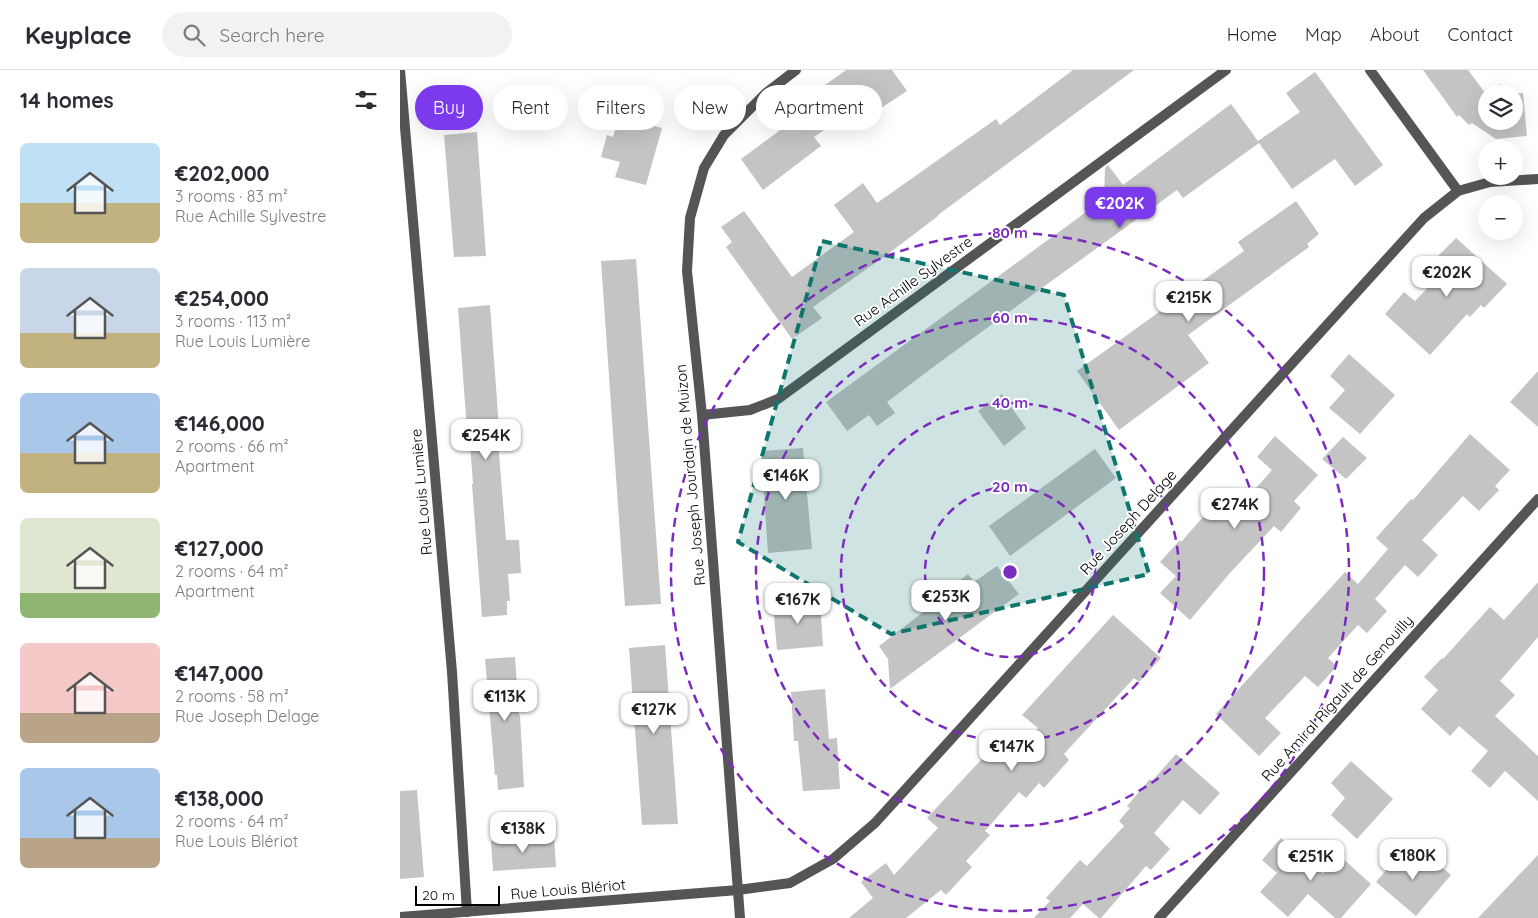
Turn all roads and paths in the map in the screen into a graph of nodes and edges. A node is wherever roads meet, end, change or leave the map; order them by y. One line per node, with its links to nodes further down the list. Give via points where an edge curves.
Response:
1 (400, 70): 10 (street, Rue Louis Lumière, via 452,672)
2 (796, 70): 7 (street, Rue Joseph Jourdain de Muizon, via 766,93 724,135 704,168 690,218 687,271)
3 (1226, 70): 7 (street, Rue Achille Sylvestre, via 778,399 750,410)
4 (1370, 70): 6 (street)
5 (1538, 180): 6 (street, Rue Joseph Delage, via 1490,182)
6 (1458, 190): 9 (street, Rue Joseph Delage, via 1424,218 875,824 833,859 790,883)
7 (702, 415): 9 (street, Rue Joseph Jourdain de Muizon)
8 (1538, 499): 13 (street, Rue Amiral Rigault de Genouilly)
9 (738, 890): 10 (street, Rue Louis Blériot); 12 (street, Rue Joseph Jourdain de Muizon)
10 (467, 912): 11 (street, Rue Louis Blériot)
11 (400, 917)
12 (740, 918)
13 (1159, 918)

